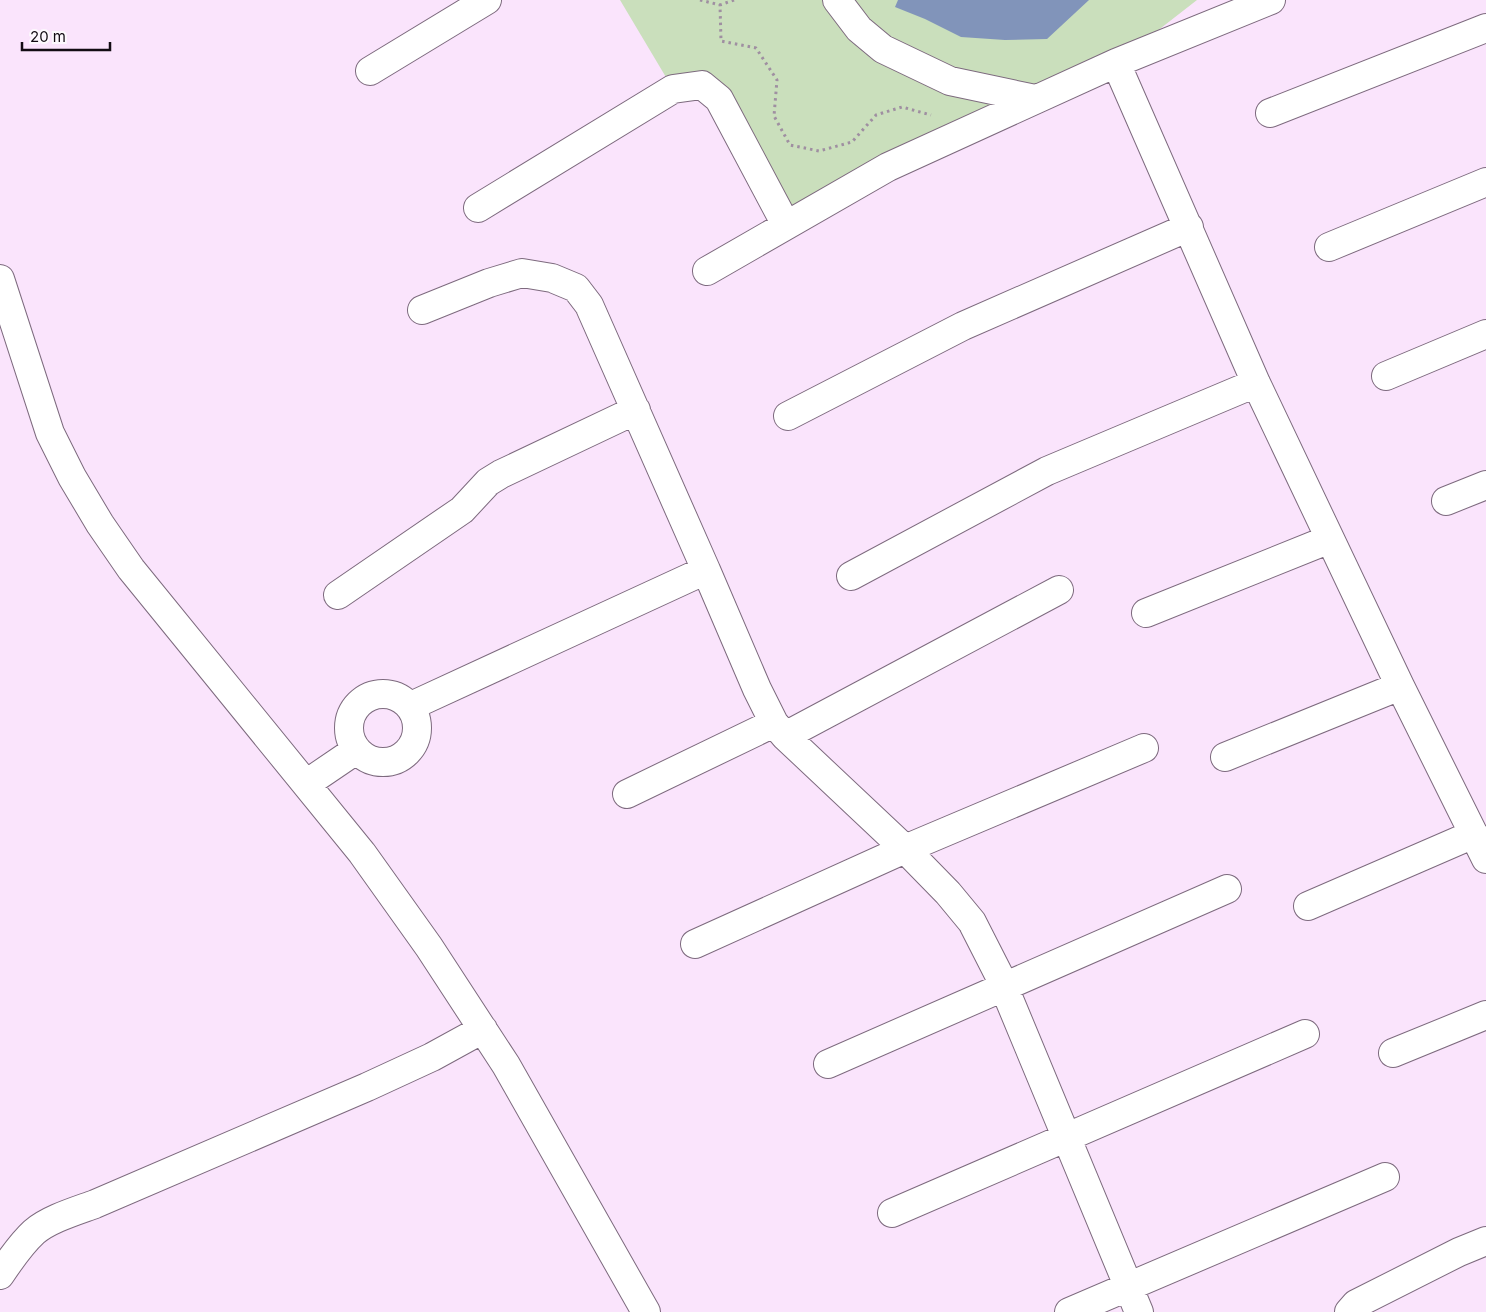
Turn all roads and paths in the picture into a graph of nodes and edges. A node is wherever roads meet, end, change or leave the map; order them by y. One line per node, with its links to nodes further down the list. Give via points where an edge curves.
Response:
1 (487, 0): 9 (street)
2 (700, 0): 6 (path)
3 (734, 0): 6 (path)
4 (837, 0): 10 (street, via 860,29 883,49 950,81)
5 (1271, 0): 8 (street)
6 (720, 5): 12 (path, via 721,40 756,48 778,80 774,116 790,145 818,151 852,142 876,115 902,107)
7 (1486, 28): 11 (street)
8 (1116, 63): 10 (street); 16 (street)
9 (370, 71)
10 (1035, 99): 15 (street, via 888,167)
11 (1270, 114)
12 (931, 115)
13 (1486, 182): 17 (street)
14 (478, 208): 15 (street, via 673,89 702,85 719,100)
15 (786, 225): 18 (street)
16 (1189, 228): 23 (street); 25 (street, via 963,326)
17 (1328, 247)
18 (707, 271)
19 (0, 279): 40 (street, via 50,433 100,524 131,569)
20 (422, 310): 24 (street, via 522,273 552,278 576,288 589,305)
21 (1486, 334): 22 (street)
22 (1386, 376)
23 (1256, 383): 28 (street); 30 (street, via 1046,471)
24 (636, 410): 29 (street); 32 (street, via 488,482 462,510)
25 (788, 416)
26 (1486, 485): 27 (street)
27 (1446, 501)
28 (1330, 539): 33 (street); 34 (street)
29 (706, 570): 35 (street); 36 (street, via 757,690)
30 (852, 576)
31 (1060, 590): 36 (street)
32 (338, 595)
33 (1146, 613)
34 (1400, 686): 39 (street); 42 (street)
35 (411, 706): 38 (street, via 396,696 378,694 362,701 350,716 349,734); 38 (street, via 418,722 416,741 406,755 389,763 371,761)
36 (780, 729): 41 (street); 43 (street)
37 (1144, 748): 43 (street)
38 (356, 750): 40 (street)
39 (1226, 757)
40 (306, 784): 50 (street, via 362,853)
41 (628, 794)
42 (1474, 834): 44 (street); 46 (street)
43 (905, 849): 47 (street); 48 (street, via 972,922)
44 (1486, 859)
45 (1227, 889): 48 (street)
46 (1308, 906)
47 (696, 944)
48 (1004, 987): 53 (street); 54 (street)
49 (1486, 1014): 52 (street)
50 (483, 1029): 58 (street, via 367,1087 59,1218 35,1231); 60 (street)
51 (1304, 1034): 54 (street)
52 (1393, 1053)
53 (828, 1064)
54 (1066, 1136): 56 (street); 59 (street)
55 (1385, 1176): 59 (street)
56 (892, 1213)
57 (1486, 1241): 63 (street, via 1356,1304)
58 (0, 1276)
59 (1128, 1286): 61 (street); 62 (street)
60 (646, 1312)
61 (1068, 1312)
62 (1139, 1312)
63 (1349, 1312)

